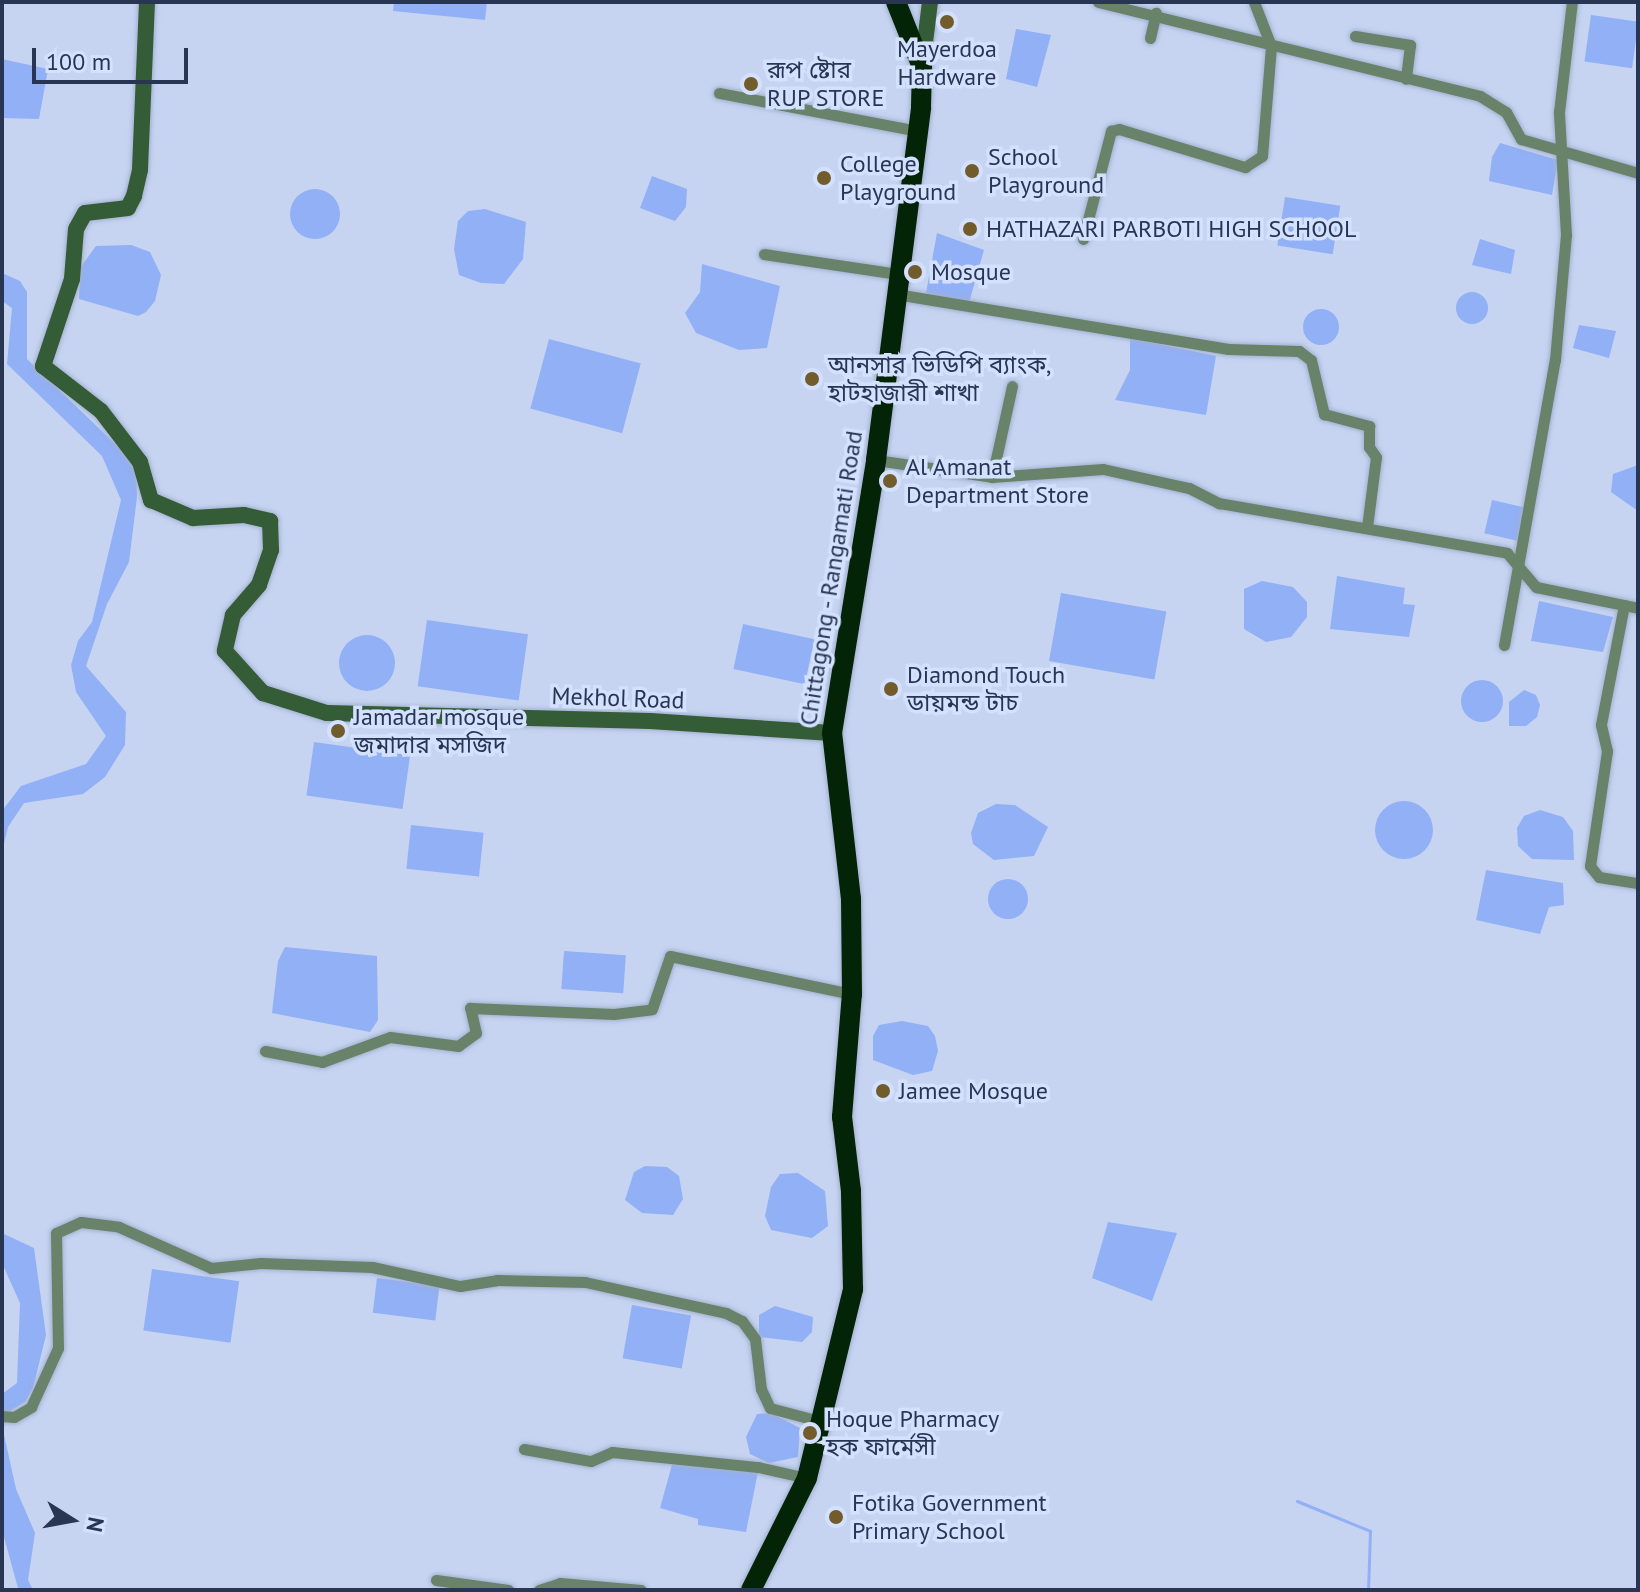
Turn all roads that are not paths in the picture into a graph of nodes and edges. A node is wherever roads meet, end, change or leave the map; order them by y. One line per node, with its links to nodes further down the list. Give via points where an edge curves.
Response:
1 (147, 2): 28 (street, Mekhol Road, via 140,170 134,196 128,208 85,213 76,229 72,279 43,366 101,411 140,462 151,500 193,518 244,515 270,521 271,550 259,585 233,615 225,651 263,693 327,713 650,721)
2 (888, 2): 11 (highway, Chittagong - Rangamati Road)
3 (930, 2): 11 (street)
4 (1098, 2): 7 (street)
5 (1254, 2): 10 (street)
6 (1572, 2): 15 (street, via 1559,112)
7 (1156, 13): 9 (street); 10 (street)
8 (1355, 36): 12 (street, via 1410,45)
9 (1150, 38)
10 (1271, 46): 12 (street); 17 (street, via 1264,144 1255,163 1245,167 1119,129 1111,131)
11 (916, 69): 14 (highway, Chittagong - Rangamati Road)
12 (1406, 79): 15 (street, via 1497,103 1521,139)
13 (719, 93): 14 (street)
14 (918, 131): 19 (highway, Chittagong - Rangamati Road)
15 (1564, 155): 16 (street); 24 (street, via 1566,235 1555,360)
16 (1638, 173)
17 (1083, 239)
18 (764, 254): 19 (street)
19 (897, 284): 21 (highway, Chittagong - Rangamati Road); 23 (street, via 1228,349 1299,351 1311,360 1324,414 1369,426 1369,447 1376,457)
20 (1012, 386): 22 (street)
21 (876, 460): 22 (street); 28 (highway, Chittagong - Rangamati Road)
22 (992, 477): 23 (street, via 1103,469 1189,488 1219,503)
23 (1367, 527): 24 (street, via 1507,553)
24 (1520, 564): 25 (street, via 1526,582 1536,587); 27 (street)
25 (1624, 605): 26 (street); 29 (street, via 1601,725 1607,751 1590,866 1599,877)
26 (1638, 608)
27 (1504, 645)
28 (832, 733): 30 (highway, Chittagong - Rangamati Road, via 851,899)
29 (1638, 883)
30 (852, 994): 31 (street, via 670,956 652,1009 614,1014 470,1008 476,1033 458,1046 390,1037 322,1062); 33 (highway, Chittagong - Rangamati Road, via 842,1117 851,1191 853,1289)
31 (265, 1051)
32 (2, 1416): 33 (street, via 14,1417 31,1407 58,1348 56,1233 81,1222 119,1227 211,1268 261,1263 372,1267 460,1286 497,1280 585,1282 726,1313 742,1321 755,1339 761,1389 770,1408)
33 (823, 1423): 35 (highway, Chittagong - Rangamati Road)
34 (524, 1449): 35 (street, via 591,1461 612,1452 758,1467)
35 (807, 1478): 40 (highway, Chittagong - Rangamati Road)
36 (436, 1580): 37 (street)
37 (508, 1590)
38 (539, 1590): 39 (street, via 560,1583)
39 (641, 1590)
40 (751, 1590)

